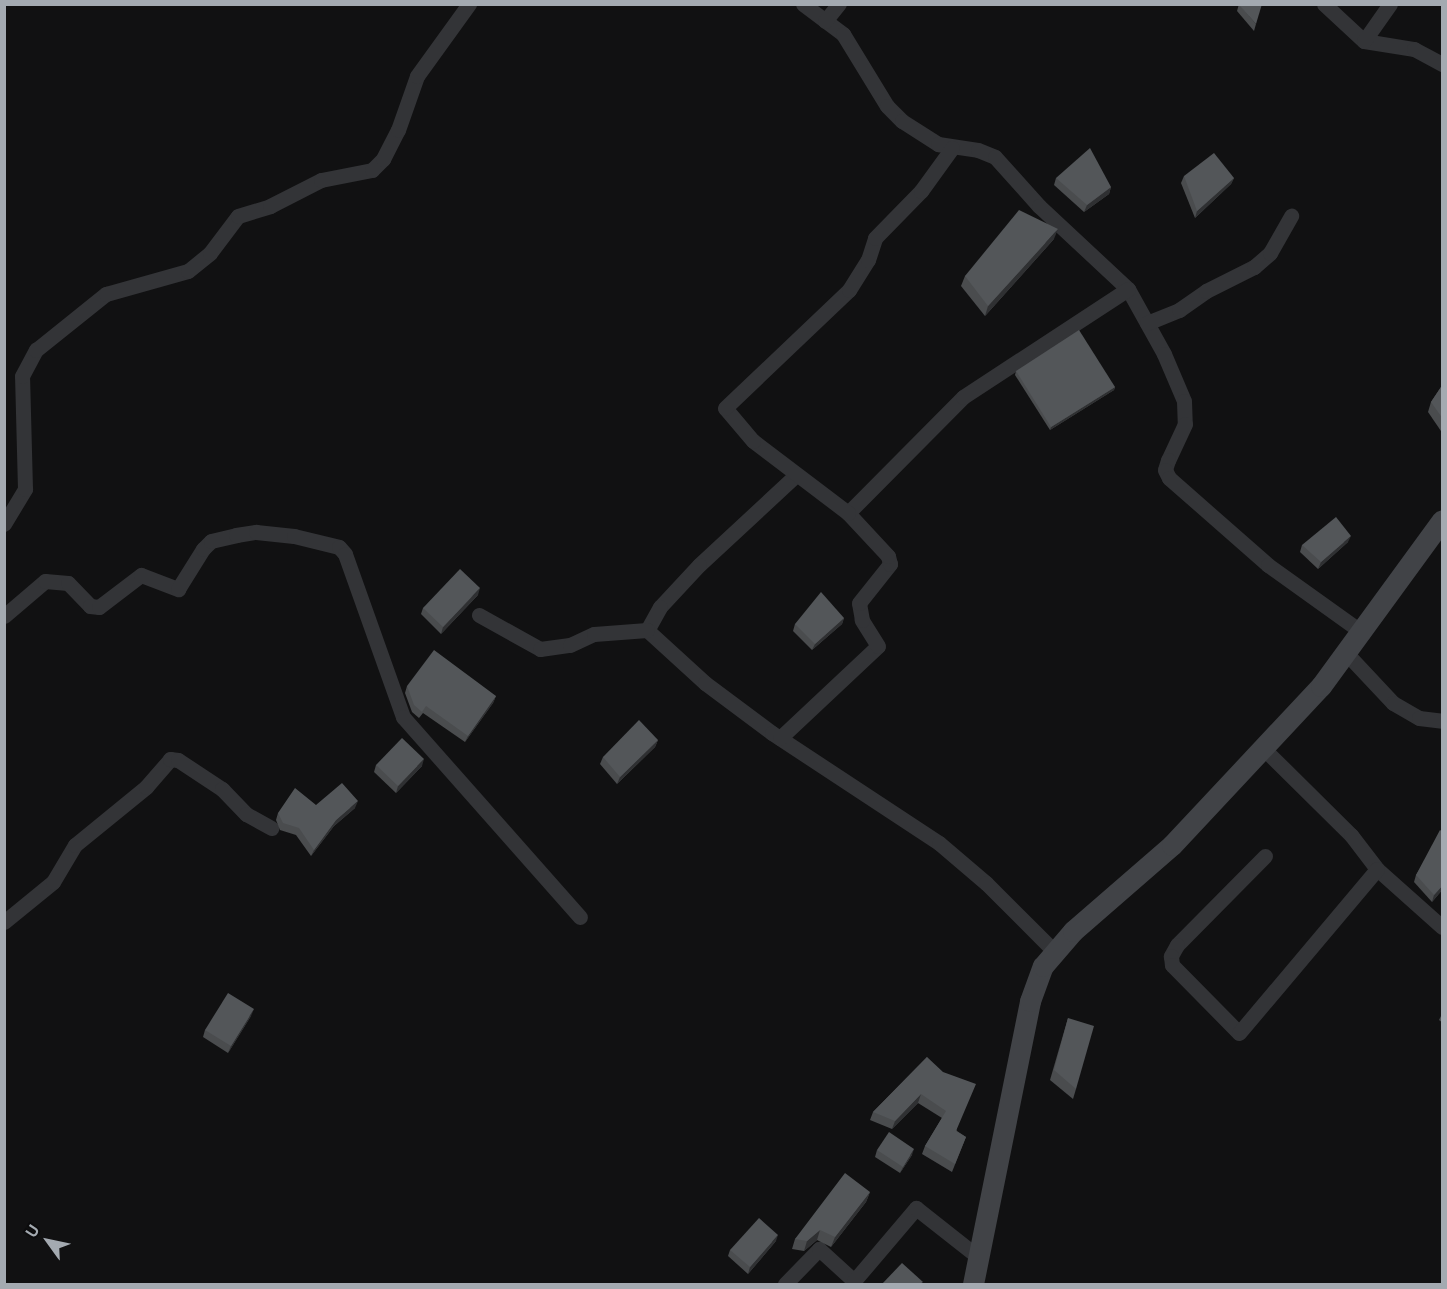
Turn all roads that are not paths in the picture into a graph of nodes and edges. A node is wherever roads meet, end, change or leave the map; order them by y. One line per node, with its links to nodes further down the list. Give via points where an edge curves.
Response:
1 (469, 4): 16 (street, via 417,76 398,130 383,159 372,170 321,180 270,206 238,216 210,253 188,272 106,294 36,350 22,376 25,489)
2 (803, 4): 6 (street)
3 (839, 4): 6 (street)
4 (1324, 4): 7 (street)
5 (1390, 4): 7 (street)
6 (825, 21): 9 (street, via 852,46 887,106 927,139)
7 (1364, 41): 8 (street, via 1414,49)
8 (1443, 64)
9 (952, 148): 11 (street, via 978,150 995,157 1039,207); 13 (street, via 921,191 875,238 868,260 849,290 726,405 725,412 740,428)
10 (1291, 216): 12 (street, via 1270,253 1254,267)
11 (1128, 289): 12 (street); 14 (street, via 1047,345 976,386)
12 (1148, 323): 20 (street, via 1184,401 1185,424 1165,470 1169,478 1268,565)
13 (796, 476): 14 (street); 19 (street, via 699,565 660,607)
14 (848, 513): 23 (street, via 884,550 890,564 859,603 862,620 878,646)
15 (1443, 520): 20 (street)
16 (4, 524)
17 (479, 615): 19 (street, via 540,650 570,645 594,634)
18 (4, 616): 28 (street, via 45,581 68,583 90,606 99,607 141,575 178,589 211,541 236,535 256,532 294,536 339,547 345,554 403,717)
19 (647, 630): 23 (street, via 705,683)
20 (1363, 633): 21 (street)
21 (1347, 654): 22 (street, via 1393,703 1419,718); 24 (street)
22 (1443, 721)
23 (780, 738): 31 (street, via 939,843 986,883)
24 (1263, 748): 27 (street, via 1351,835); 31 (street, via 1172,845)
25 (271, 828): 29 (street, via 246,814 222,789 178,760 170,759 147,786 71,849 53,882)
26 (1265, 856): 27 (street, via 1171,956 1172,965 1239,1033)
27 (1377, 869): 30 (street)
28 (580, 917)
29 (4, 922)
30 (1443, 927)
31 (1054, 951): 32 (street, via 1043,966 1030,1001)
32 (978, 1257): 33 (street, via 916,1208 854,1281 819,1249); 34 (street)
33 (785, 1284)
34 (973, 1284)

